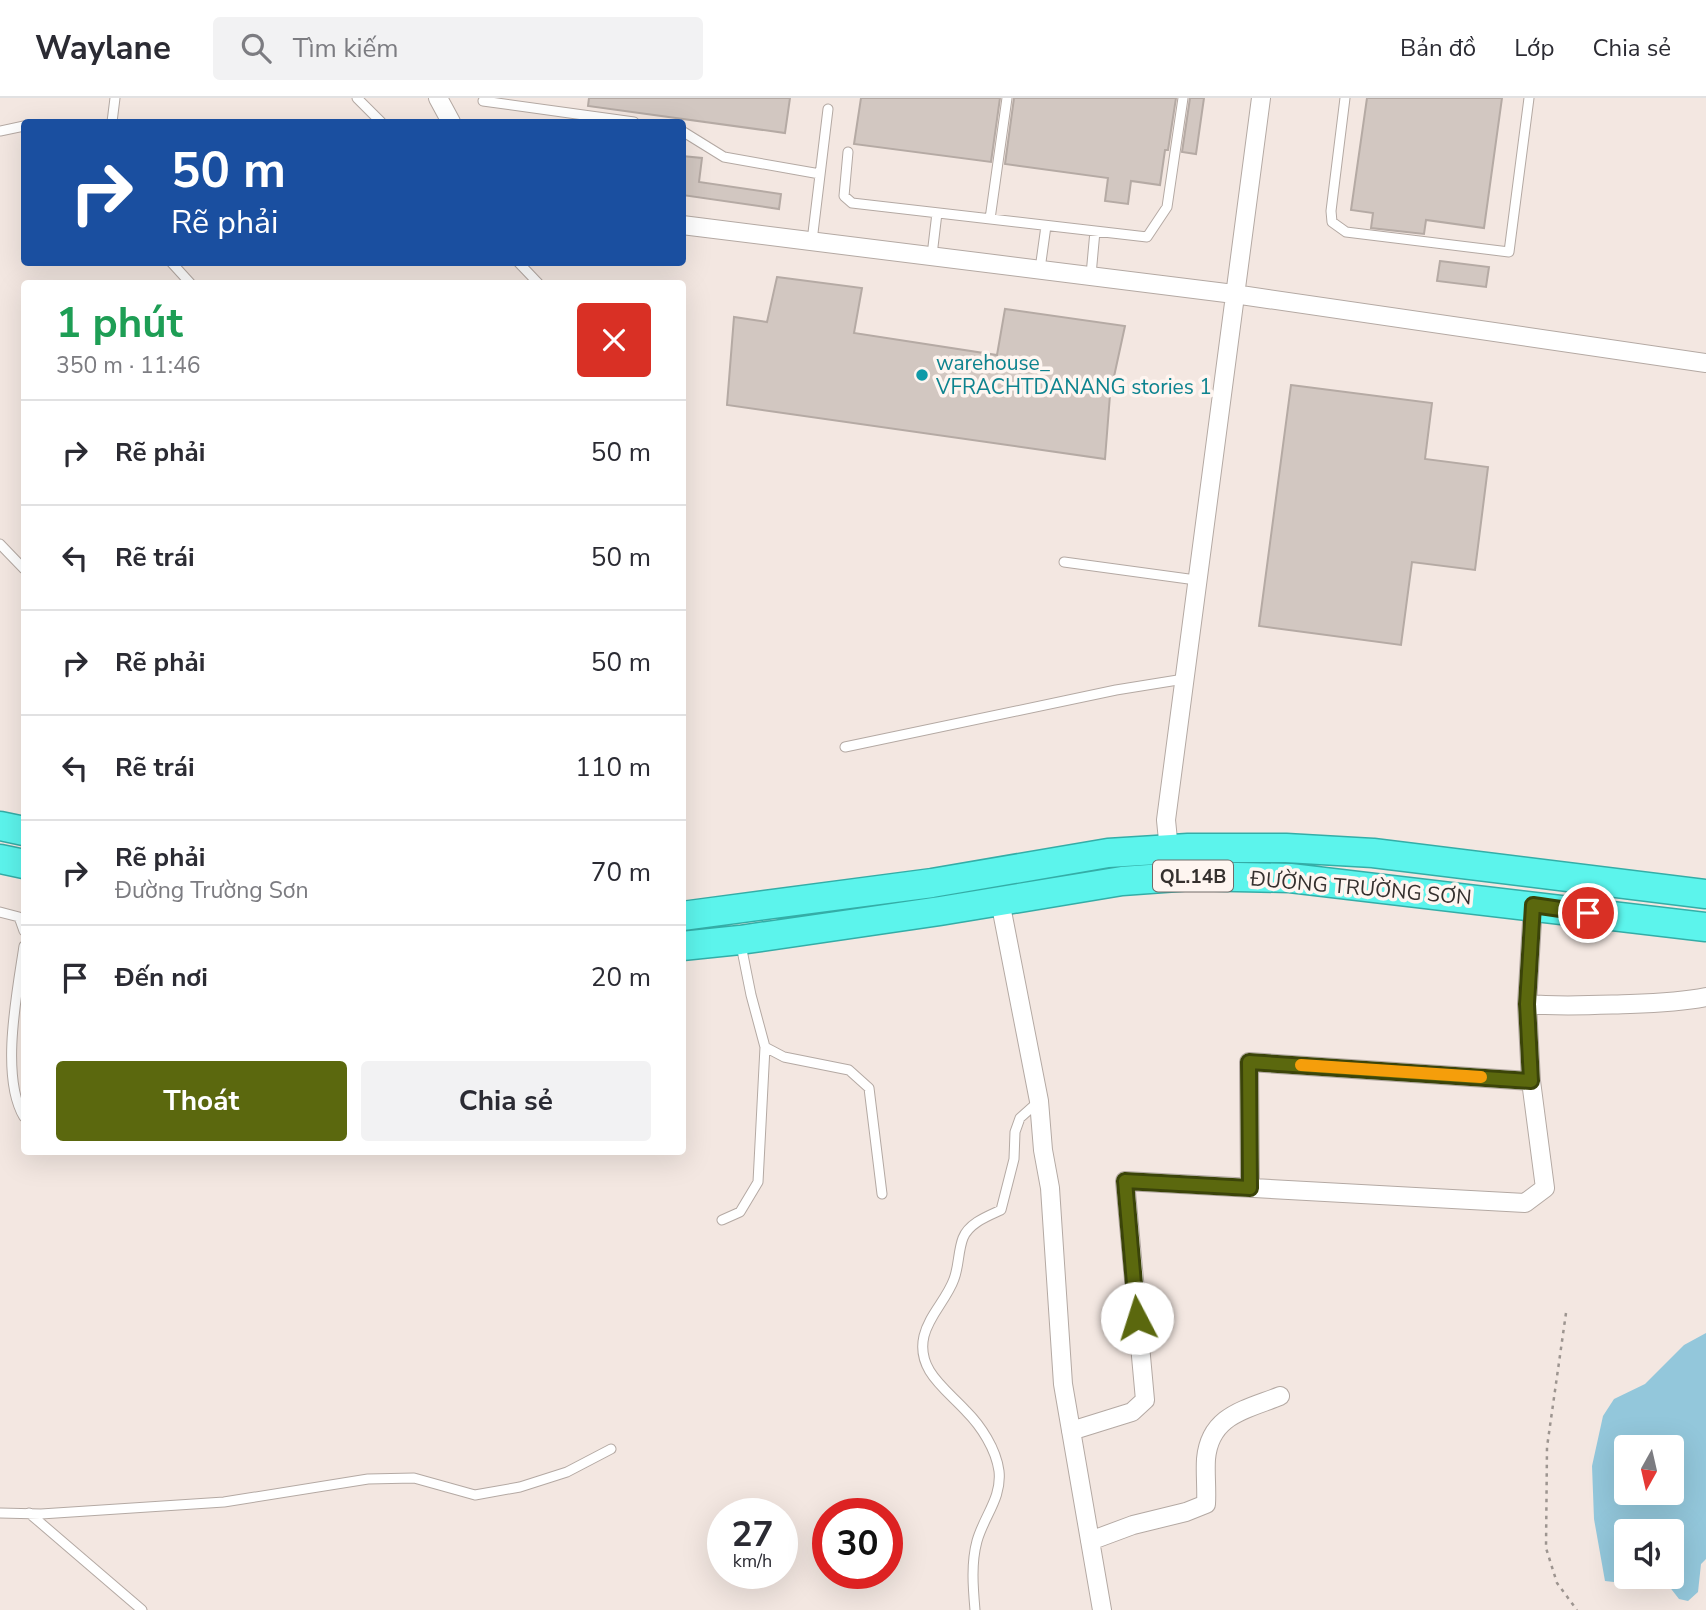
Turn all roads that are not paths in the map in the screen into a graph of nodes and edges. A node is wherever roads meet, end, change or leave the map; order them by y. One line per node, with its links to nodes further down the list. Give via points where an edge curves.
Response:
1 (114, 98): 11 (lane)
2 (357, 98): 12 (lane)
3 (438, 98): 13 (street)
4 (1007, 98): 21 (lane)
5 (1183, 98): 24 (lane, via 1167,207 1147,237)
6 (1261, 98): 33 (street)
7 (1345, 98): 8 (lane, via 1332,222 1346,232 1509,252)
8 (1529, 98)
9 (483, 101): 14 (lane)
10 (828, 109): 19 (lane)
11 (111, 119)
12 (378, 119)
13 (449, 119)
14 (612, 119)
15 (21, 127): 16 (lane)
16 (0, 131)
17 (686, 133): 19 (lane, via 724,157)
18 (848, 152): 20 (lane, via 844,196 852,203)
19 (820, 174): 25 (lane)
20 (937, 213): 21 (lane); 26 (lane)
21 (990, 219): 23 (lane)
22 (686, 225): 25 (street)
23 (1046, 226): 24 (lane); 29 (lane)
24 (1095, 231): 30 (lane)
25 (812, 241): 26 (street)
26 (932, 255): 29 (street)
27 (175, 266): 31 (lane)
28 (522, 266): 32 (lane)
29 (1040, 269): 30 (street)
30 (1091, 275): 33 (street)
31 (187, 280)
32 (535, 280)
33 (1234, 294): 34 (street); 38 (street)
34 (1706, 363)
35 (0, 544): 37 (lane)
36 (1064, 562): 38 (lane)
37 (21, 566)
38 (1196, 580): 39 (street)
39 (1184, 679): 40 (lane); 43 (street, via 1166,820)
40 (845, 747)
41 (0, 826): 42 (highway)
42 (21, 830)
43 (1169, 850): 46 (highway, ĐƯỜNG TRƯỜNG SƠN / QL.14B, via 1286,848 1373,853); 50 (highway, ĐƯỜNG TRƯỜNG SƠN / QL.14B, via 1108,853 933,883)
44 (0, 859): 45 (highway)
45 (21, 863)
46 (1706, 894)
47 (1000, 901): 48 (highway, ĐƯỜNG TRƯỜNG SƠN / QL.14B, via 1122,881 1242,876); 53 (highway, ĐƯỜNG TRƯỜNG SƠN / QL.14B); 60 (street)
48 (1533, 905): 52 (highway, ĐƯỜNG TRƯỜNG SƠN / QL.14B); 57 (street)
49 (0, 912): 51 (lane, via 19,917)
50 (686, 915)
51 (21, 923)
52 (1706, 927)
53 (740, 940): 54 (highway, ĐƯỜNG TRƯỜNG SƠN / QL.14B); 58 (lane)
54 (686, 946)
55 (21, 967): 61 (lane, via 8,1057)
56 (1706, 997): 57 (street, via 1558,1007)
57 (1527, 1004): 59 (street)
58 (765, 1047): 63 (lane, via 784,1057 849,1070 869,1088); 64 (lane, via 758,1182 740,1212)
59 (1531, 1081): 62 (street, via 1545,1188 1525,1203); 62 (street, via 1249,1062)
60 (1039, 1101): 66 (street); 72 (lane, via 1020,1118 1001,1209 963,1238 953,1283 924,1338 930,1373 987,1438 999,1468 996,1497 974,1556)
61 (21, 1113)
62 (1250, 1188): 66 (street, via 1125,1181 1144,1400 1132,1412)
63 (882, 1194)
64 (722, 1220)
65 (1280, 1396): 70 (street, via 1227,1417 1210,1435 1206,1504)
66 (1071, 1431): 70 (street)
67 (611, 1449): 69 (lane, via 567,1472 475,1495 414,1478 368,1479 224,1502)
68 (0, 1513): 69 (lane)
69 (29, 1513): 71 (lane)
70 (1090, 1541): 73 (street)
71 (142, 1610)
72 (975, 1610)
73 (1102, 1610)

